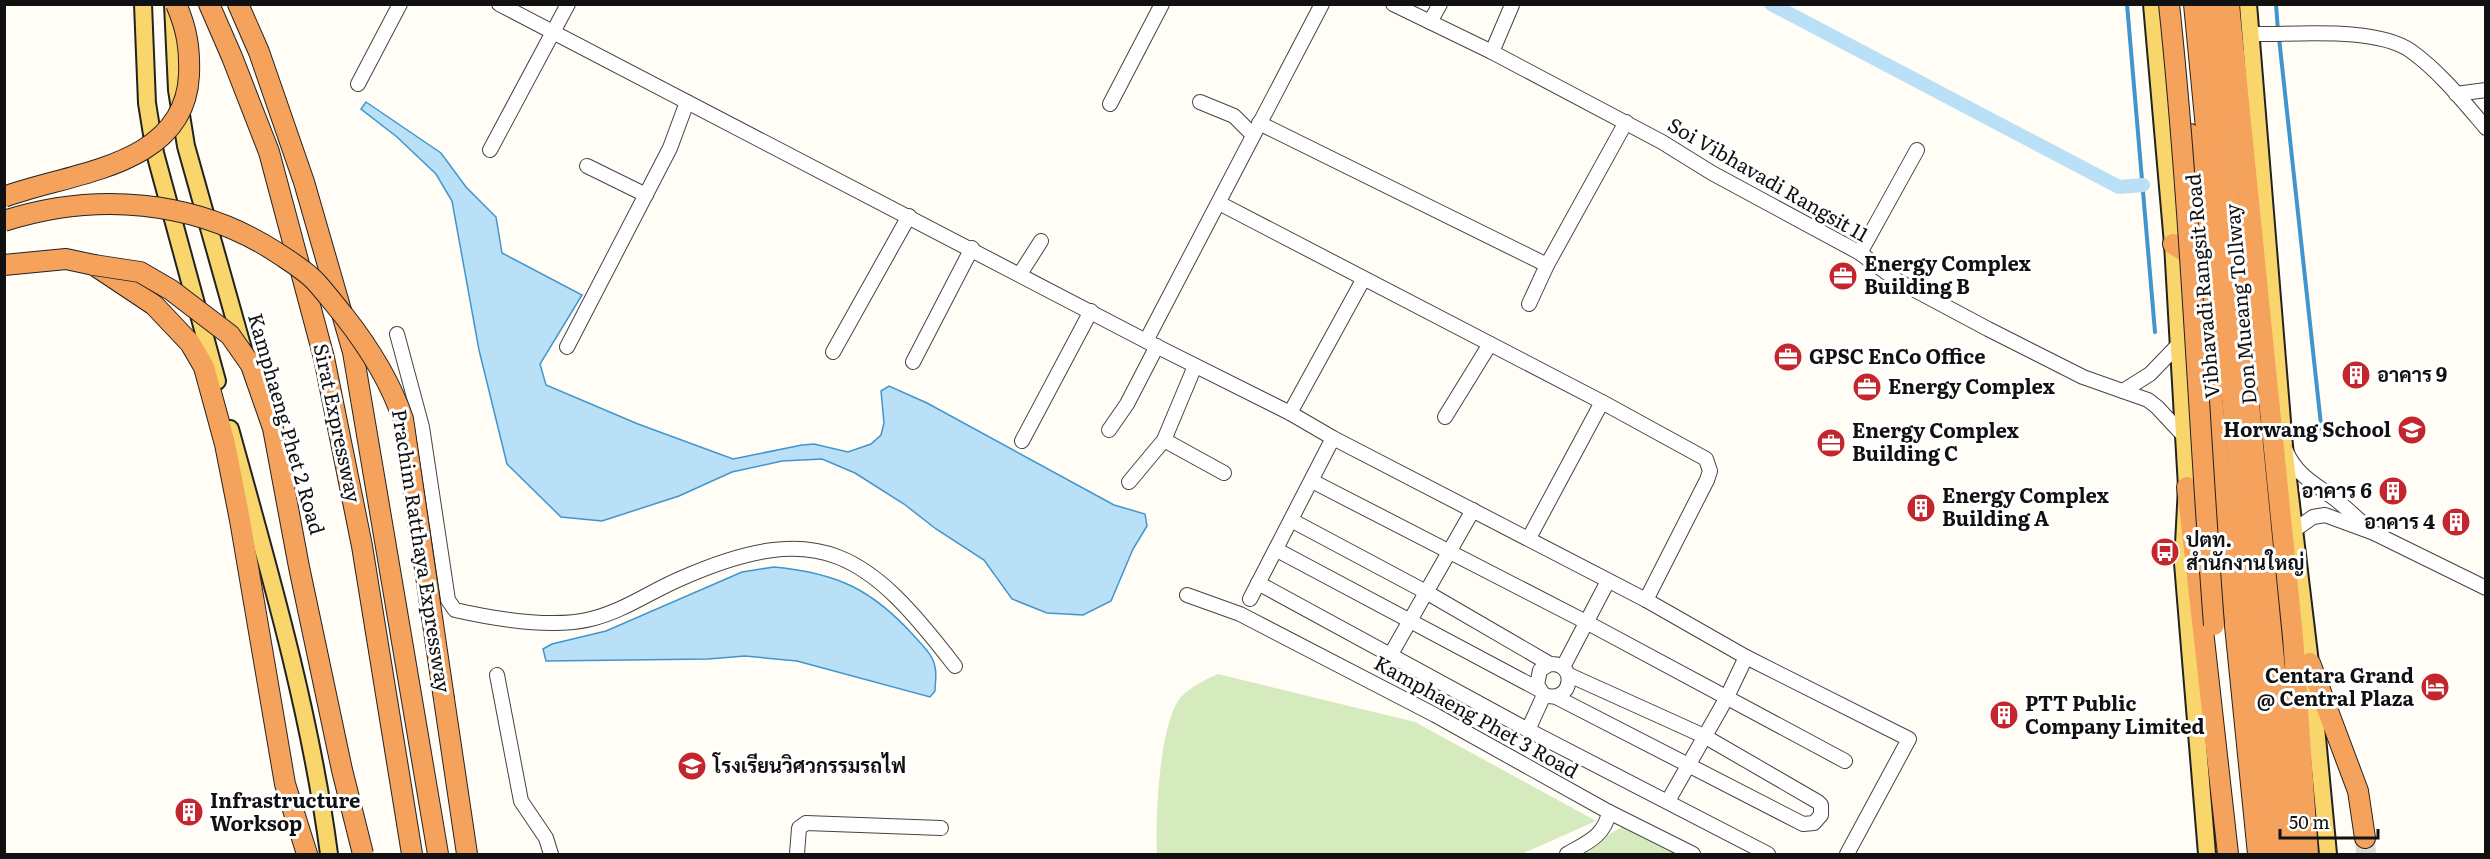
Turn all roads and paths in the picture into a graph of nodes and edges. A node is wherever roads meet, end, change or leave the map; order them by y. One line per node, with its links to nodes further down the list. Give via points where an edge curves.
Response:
1 (143, 4): 109 (main road, via 147,103 155,153 287,635 321,790)
2 (174, 4): 37 (highway, bridge, via 190,44 185,99 173,124 151,146 131,158); 110 (main road, Kamphaeng Phet 2 Road, via 177,90 186,146 322,633)
3 (209, 4): 111 (highway, Sirat Expressway, via 269,152 324,358 360,534)
4 (238, 4): 112 (highway, Sirat Expressway, bridge, via 259,52 304,182 353,352)
5 (400, 4): 24 (street)
6 (499, 4): 21 (street)
7 (568, 4): 21 (street)
8 (1162, 4): 29 (street)
9 (1322, 4): 32 (street)
10 (1393, 4): 20 (street, Soi Vibhavadi Rangsit 11)
11 (1440, 4): 20 (street)
12 (2152, 4): 42 (main road, Vibhavadi Rangsit Road)
13 (2169, 4): 122 (highway, bridge, via 2194,303 2214,625)
14 (2178, 4): 45 (highway, Vibhavadi Rangsit Road)
15 (2194, 4): 124 (highway, Don Mueang Tollway)
16 (2210, 4): 125 (highway, Don Mueang Tollway)
17 (2229, 4): 103 (highway, via 2293,637)
18 (2248, 4): 22 (main road)
19 (1512, 5): 23 (street)
20 (1430, 22): 23 (street, Soi Vibhavadi Rangsit 11)
21 (553, 33): 27 (street); 33 (street)
22 (2251, 33): 26 (street, via 2353,36 2396,44 2419,58); 70 (main road)
23 (1492, 52): 30 (street, Soi Vibhavadi Rangsit 11)
24 (358, 84)
25 (2486, 90): 26 (street)
26 (2456, 94): 31 (street)
27 (687, 102): 36 (street, via 670,148); 39 (street)
28 (1200, 102): 32 (street)
29 (1110, 104)
30 (1626, 122): 44 (street, Soi Vibhavadi Rangsit 11); 48 (street)
31 (2486, 128)
32 (1256, 129): 38 (street); 48 (street)
33 (490, 150)
34 (1917, 150): 44 (street)
35 (588, 166): 36 (street)
36 (646, 195): 57 (street)
37 (4, 197)
38 (1220, 203): 50 (street); 54 (street)
39 (909, 216): 43 (street); 58 (street)
40 (4, 221): 113 (highway, Prachim Ratthaya Expressway, bridge, via 40,210 90,203 143,204 201,217 235,229 289,260 315,280 355,329 393,388 403,419)
41 (1041, 241): 49 (street)
42 (2173, 244): 45 (highway); 56 (main road, Vibhavadi Rangsit Road)
43 (972, 248): 49 (street); 59 (street)
44 (1860, 253): 61 (street, Soi Vibhavadi Rangsit 11, via 1898,281 1988,329 2083,377)
45 (2203, 264): 123 (highway, Vibhavadi Rangsit Road, via 2213,409)
46 (4, 265): 47 (highway, via 66,259)
47 (94, 265): 108 (highway, via 154,305 190,343 204,367 240,520 285,784); 110 (highway, bridge, via 140,272 171,290 230,335 251,364 273,428 313,634)
48 (1547, 266): 51 (street)
49 (1020, 274): 52 (street)
50 (1364, 280): 55 (street); 63 (street)
51 (1529, 304)
52 (1091, 311): 54 (street); 69 (street)
53 (397, 334): 94 (street, via 418,406 448,600 455,610 571,623 619,611 668,584 733,559 766,551 810,548 847,559 880,581 930,633)
54 (1151, 344): 60 (street); 65 (street, via 1127,404)
55 (1490, 344): 62 (street); 64 (street)
56 (2178, 345): 61 (street, via 2150,374); 66 (main road, Vibhavadi Rangsit Road)
57 (567, 347)
58 (833, 352)
59 (913, 362)
60 (1195, 366): 63 (street); 68 (street)
61 (2123, 391): 66 (street, Soi Vibhavadi Rangsit 11, via 2157,406)
62 (1602, 402): 79 (street); 88 (street, via 1709,464 1707,480)
63 (1290, 413): 67 (street)
64 (1445, 417)
65 (1109, 430)
66 (2184, 436): 74 (main road, Vibhavadi Rangsit Road)
67 (1333, 438): 72 (street); 75 (street)
68 (1164, 440): 71 (street); 73 (street)
69 (1022, 441)
70 (2284, 446): 77 (main road); 78 (street, via 2302,476)
71 (1224, 473)
72 (1312, 481): 76 (street); 81 (street)
73 (1129, 482)
74 (2187, 488): 120 (main road, Vibhavadi Rangsit Road, via 2183,563); 121 (highway)
75 (1473, 510): 79 (street); 81 (street)
76 (1291, 520): 80 (street); 85 (street)
77 (2293, 531): 78 (street, via 2321,514); 93 (main road)
78 (2374, 533): 84 (street)
79 (1529, 538): 82 (street)
80 (1277, 549): 83 (street); 89 (street)
81 (1448, 551): 85 (street); 90 (street)
82 (1608, 581): 88 (street); 90 (street)
83 (1258, 583): 87 (street); 91 (street)
84 (2486, 588)
85 (1426, 592): 89 (street); 95 (street)
86 (1187, 595): 105 (street, Kamphaeng Phet 3 Road, via 1240,614 1435,715)
87 (1250, 599)
88 (1646, 600): 92 (street)
89 (1410, 621): 91 (street); 97 (street)
90 (1586, 622): 95 (street); 98 (street)
91 (1391, 654): 99 (street)
92 (1746, 657): 98 (street); 119 (street, via 1909,739)
93 (2310, 663): 107 (highway, via 2358,791); 128 (main road)
94 (954, 666)
95 (1560, 669): 97 (street, via 1538,674); 97 (street, via 1570,683 1566,691); 100 (street)
96 (497, 675): 114 (street, via 521,801 546,838)
97 (1546, 694): 99 (street); 102 (street)
98 (1726, 699): 100 (street); 101 (street)
99 (1528, 730): 104 (street)
100 (1704, 736): 102 (street); 102 (street, via 1818,802 1821,815 1814,824 1803,824)
101 (1845, 761)
102 (1689, 764): 104 (street)
103 (2302, 780): 126 (highway); 127 (highway)
104 (1668, 801): 118 (street)
105 (1609, 812): 116 (street, via 1602,831); 117 (street, Kamphaeng Phet 3 Road)
106 (941, 828): 115 (street, via 806,823 799,828)
107 (2365, 838)
108 (307, 855)
109 (329, 855)
110 (366, 855)
111 (412, 855)
112 (438, 855)
113 (467, 855)
114 (551, 855)
115 (796, 855)
116 (1567, 855)
117 (1693, 855)
118 (1768, 855)
119 (1847, 855)
120 (2207, 855)
121 (2228, 855)
122 (2241, 855)
123 (2258, 855)
124 (2276, 855)
125 (2293, 855)
126 (2308, 855)
127 (2314, 855)
128 (2328, 855)

